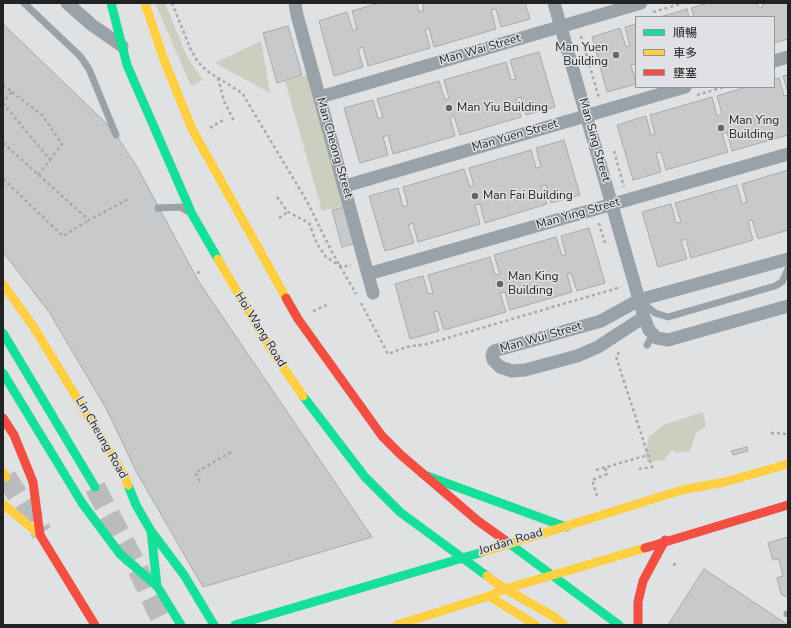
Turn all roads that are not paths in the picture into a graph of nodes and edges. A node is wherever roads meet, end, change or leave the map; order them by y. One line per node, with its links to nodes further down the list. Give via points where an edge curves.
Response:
1 (24, 3): 15 (lane, via 80,56 89,69)
2 (67, 3): 9 (street)
3 (111, 3): 9 (main road, Hoi Wang Road)
4 (145, 3): 33 (main road, via 164,60 195,135 294,312 382,436)
5 (295, 3): 13 (street, Man Cheong Street)
6 (554, 3): 8 (street, Man Sing Street)
7 (641, 3): 8 (street, Man Wai Street)
8 (561, 26): 13 (street, Man Wai Street); 14 (street, Man Sing Street)
9 (122, 46): 20 (main road, Hoi Wang Road, via 136,87)
10 (788, 57): 11 (street)
11 (775, 61)
12 (682, 88): 14 (street, Man Yuen Street)
13 (320, 97): 17 (street, Man Cheong Street)
14 (587, 115): 17 (street, Man Yuen Street); 18 (street, Man Sing Street)
15 (116, 135)
16 (788, 154): 18 (street, Man Ying Street)
17 (345, 186): 23 (street, Man Cheong Street)
18 (612, 204): 23 (street, Man Ying Street); 26 (street, Man Sing Street)
19 (158, 208): 20 (lane, via 181,207)
20 (192, 214): 42 (main road, Hoi Wang Road, via 270,348 315,414 365,477 400,512)
21 (788, 259): 26 (street, Man Wui Street)
22 (788, 269): 26 (lane, via 782,282 775,286 668,317 655,313)
23 (368, 274): 25 (street, Man Cheong Street)
24 (3, 284): 38 (main road, Lin Cheung Road, via 33,326 118,465)
25 (373, 292)
26 (639, 300): 28 (street); 28 (street, Man Wui Street, via 601,321 494,351 493,360 500,367 512,371 569,358 598,347)
27 (788, 306): 28 (street, via 668,340 650,340)
28 (644, 318)
29 (3, 333): 34 (main road)
30 (3, 373): 44 (main road, via 82,503 120,554)
31 (3, 418): 39 (main road, via 14,435 33,482)
32 (788, 464): 37 (main road, Jordan Road, via 725,482 682,490)
33 (427, 476): 37 (main road); 41 (main road, via 478,521)
34 (95, 487)
35 (3, 504): 39 (main road)
36 (788, 505): 40 (main road)
37 (566, 527): 41 (main road, Jordan Road)
38 (150, 530): 44 (main road, Lin Cheung Road); 49 (main road, via 184,575)
39 (40, 535): 47 (main road)
40 (665, 540): 43 (main road); 55 (main road, via 643,581 638,602)
41 (508, 542): 42 (main road, Jordan Road); 43 (main road)
42 (460, 558): 45 (main road, Hoi Wang Road); 50 (main road, Jordan Road)
43 (555, 576): 45 (main road); 54 (main road)
44 (157, 586): 48 (main road, Lin Cheung Road)
45 (505, 589): 46 (main road); 53 (main road, Hoi Wang Road)
46 (489, 596): 51 (main road); 52 (main road)
47 (95, 625)
48 (181, 625)
49 (214, 625)
50 (235, 625)
51 (397, 625)
52 (536, 625)
53 (564, 625)
54 (619, 625)
55 (638, 625)

